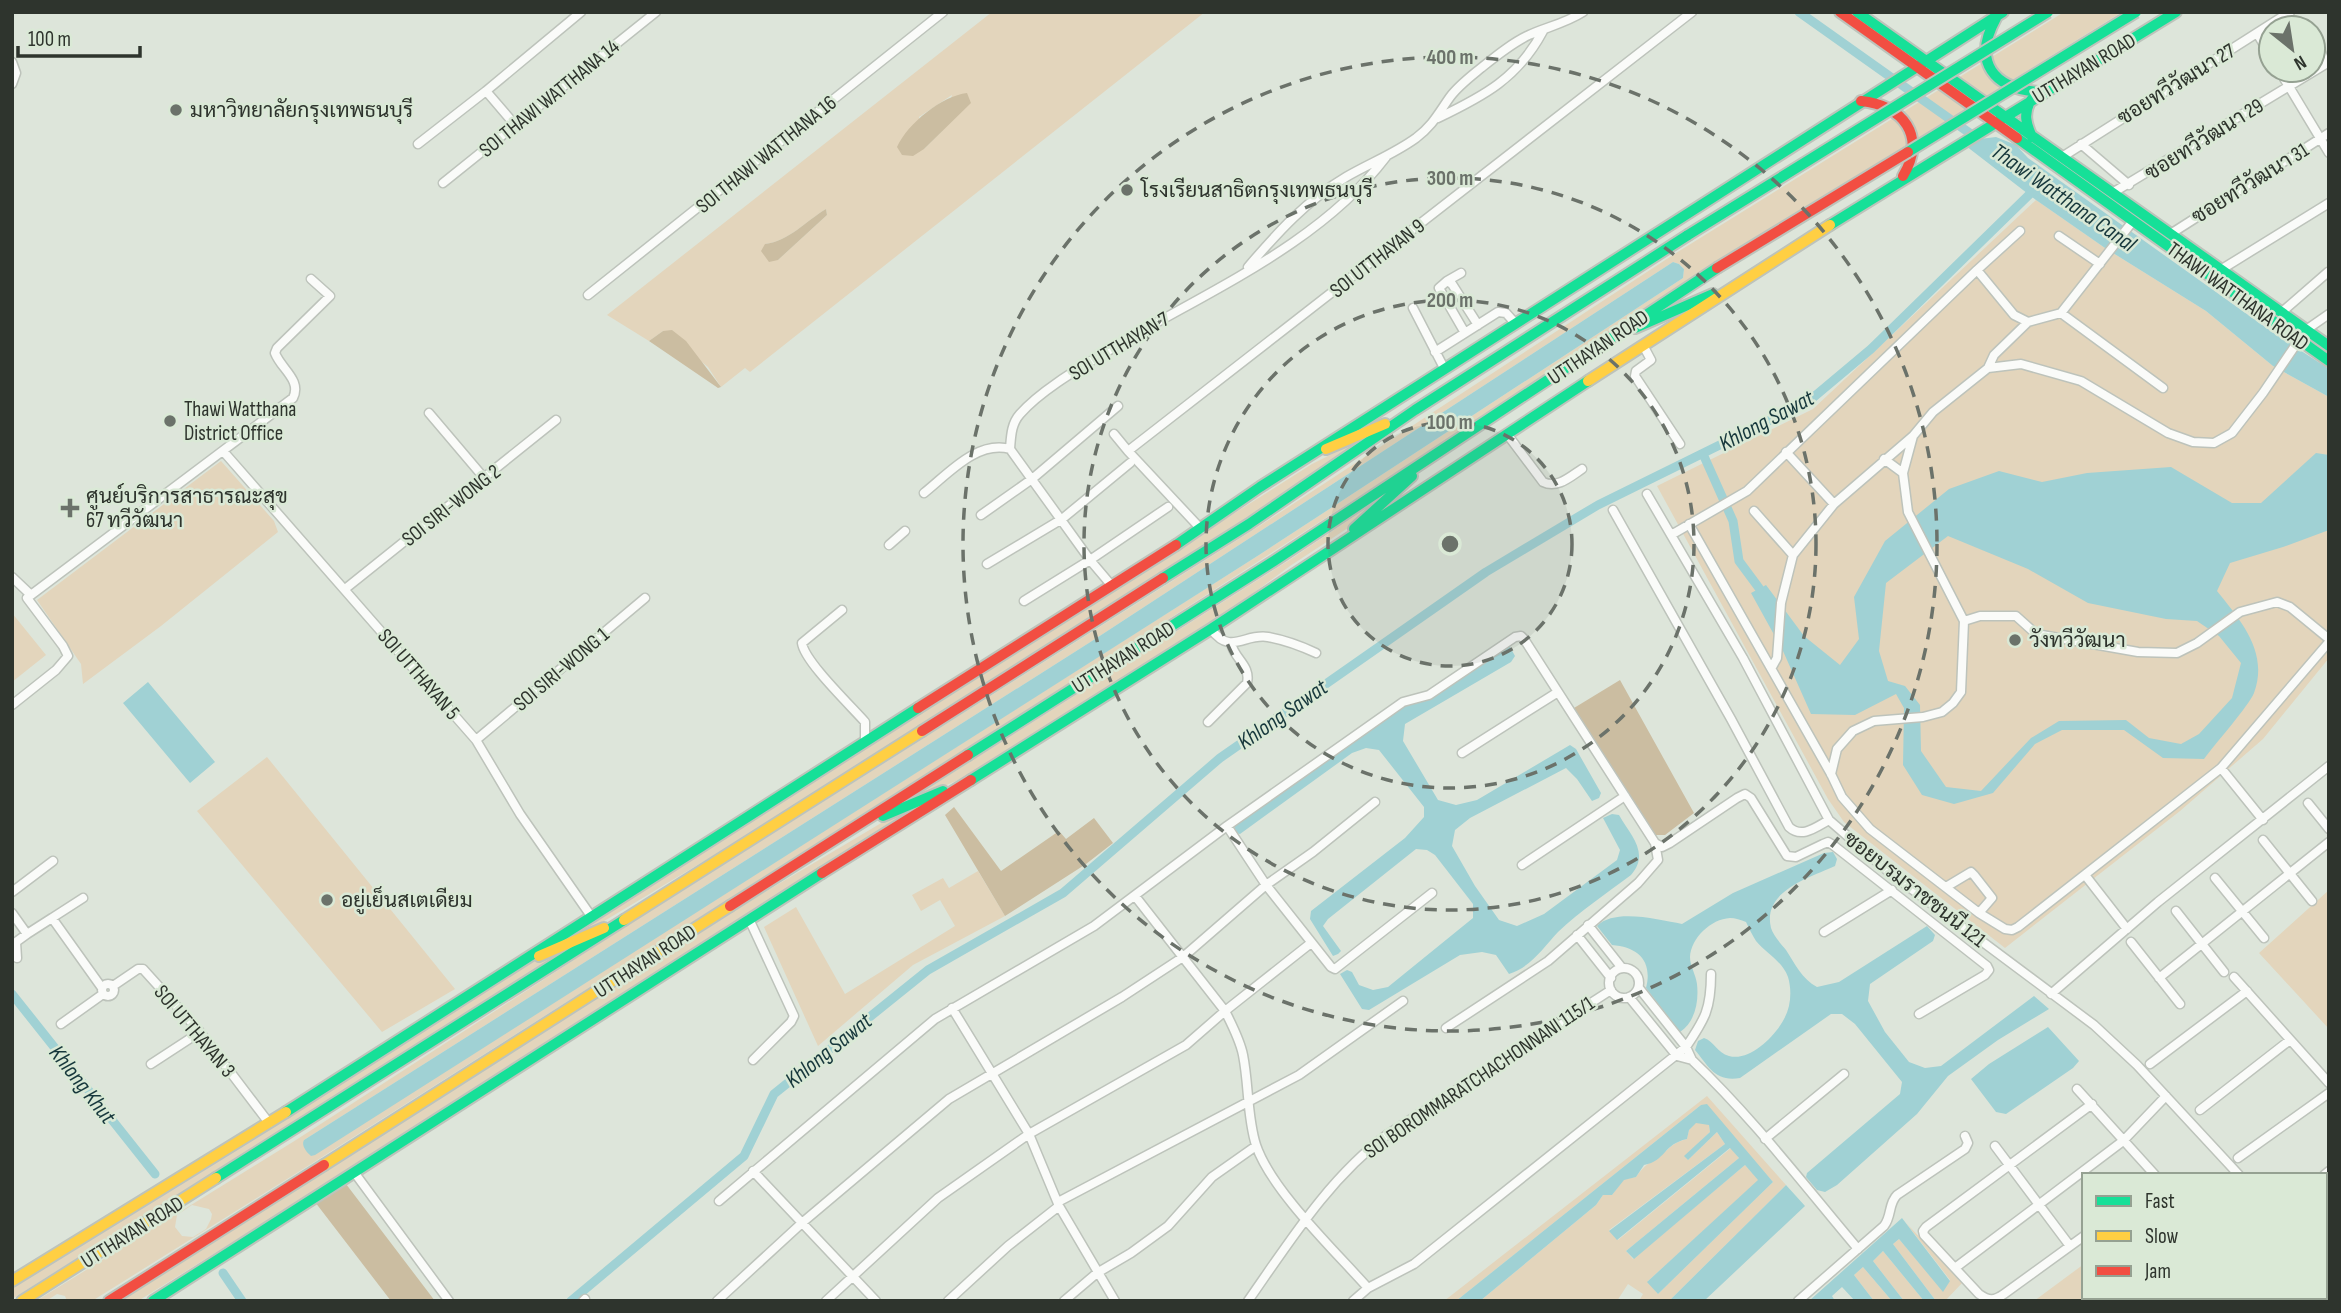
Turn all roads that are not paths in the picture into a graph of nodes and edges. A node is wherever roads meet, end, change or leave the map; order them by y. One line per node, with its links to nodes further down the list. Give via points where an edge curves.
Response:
1 (581, 12): 21 (street)
2 (656, 12): 26 (street, SOI THAWI WATTHANA 14)
3 (943, 12): 54 (street, SOI THAWI WATTHANA 16)
4 (1583, 12): 12 (street)
5 (1692, 12): 83 (street, SOI UTTHAYAN 9)
6 (1840, 12): 16 (main road, THAWI WATTHANA ROAD)
7 (1857, 12): 16 (main road, THAWI WATTHANA ROAD)
8 (2048, 12): 74 (main road, UTTHAYAN ROAD, bridge)
9 (2136, 12): 64 (main road, UTTHAYAN ROAD, bridge)
10 (2176, 12): 22 (main road, UTTHAYAN ROAD)
11 (2000, 14): 14 (main road, UTTHAYAN ROAD); 22 (main road, via 1990,26 1984,50 1988,65 2014,90)
12 (1543, 31): 24 (street, via 1523,38 1483,66 1450,96); 24 (street, via 1534,50 1497,86)
13 (2257, 33): 31 (street, ซอยทวีวัฒนา 27)
14 (1949, 46): 16 (main road, UTTHAYAN ROAD); 17 (main road)
15 (12, 62): 18 (street, via 16,73)
16 (1918, 66): 17 (main road, THAWI WATTHANA ROAD); 23 (main road, UTTHAYAN ROAD); 25 (main road, THAWI WATTHANA ROAD)
17 (1942, 73): 25 (main road, THAWI WATTHANA ROAD)
18 (12, 84)
19 (2291, 84): 20 (street, ซอยทวีวัฒนา 29)
20 (2288, 86): 29 (street); 37 (street, ซอยทวีวัฒนา 29)
21 (486, 91): 26 (street); 30 (street)
22 (2038, 95): 25 (main road, UTTHAYAN ROAD); 28 (main road, via 2025,112)
23 (1866, 98): 35 (main road, via 1898,113 1906,122 1912,155); 60 (main road, UTTHAYAN ROAD)
24 (1438, 118): 33 (street)
25 (1995, 121): 28 (main road, THAWI WATTHANA ROAD); 35 (main road, UTTHAYAN ROAD); 41 (main road, THAWI WATTHANA ROAD)
26 (516, 126): 36 (street, SOI THAWI WATTHANA 14)
27 (2329, 134): 29 (street, ซอยทวีวัฒนา 31)
28 (2032, 136): 34 (main road, THAWI WATTHANA ROAD)
29 (2320, 139): 32 (street); 43 (street, ซอยทวีวัฒนา 31)
30 (418, 144)
31 (2081, 144): 34 (street, ซอยทวีวัฒนา 27); 37 (street)
32 (2329, 153)
33 (1386, 157): 50 (street, SOI UTTHAYAN 7, via 1337,210); 50 (street, via 1346,177 1305,206)
34 (2062, 157): 38 (main road, THAWI WATTHANA ROAD)
35 (1899, 181): 53 (main road, UTTHAYAN ROAD)
36 (443, 183)
37 (2129, 185): 38 (street, ซอยทวีวัฒนา 29)
38 (2114, 192): 40 (main road, THAWI WATTHANA ROAD)
39 (2329, 204): 46 (street)
40 (2140, 210): 41 (main road); 43 (main road, THAWI WATTHANA ROAD)
41 (2130, 224): 45 (street); 65 (main road, THAWI WATTHANA ROAD)
42 (2020, 231): 47 (street)
43 (2172, 233): 46 (main road, THAWI WATTHANA ROAD)
44 (2059, 236): 45 (street)
45 (2100, 264): 57 (street)
46 (2222, 269): 56 (main road, THAWI WATTHANA ROAD)
47 (1977, 270): 59 (street, via 2014,315); 84 (street)
48 (2328, 272): 56 (street)
49 (1461, 273): 52 (street)
50 (1242, 274): 81 (street, SOI UTTHAYAN 7, via 1074,371 1030,404 1013,426)
51 (311, 279): 82 (street, via 330,296 275,353 296,387 293,398)
52 (1447, 281): 61 (street); 63 (street, via 1439,288)
53 (1741, 282): 64 (main road); 66 (main road, UTTHAYAN ROAD)
54 (588, 295)
55 (1413, 308): 68 (street)
56 (2282, 312): 62 (main road, THAWI WATTHANA ROAD)
57 (2061, 313): 59 (street); 72 (street)
58 (2329, 314): 62 (street)
59 (2028, 322): 70 (street, via 1994,355)
60 (1515, 323): 61 (street, via 1502,312); 71 (main road, UTTHAYAN ROAD)
61 (1478, 325): 63 (street)
62 (2306, 330): 65 (main road); 67 (main road, THAWI WATTHANA ROAD)
63 (1465, 333): 68 (street)
64 (1606, 340): 88 (main road, UTTHAYAN ROAD)
65 (2296, 344): 69 (main road, THAWI WATTHANA ROAD); 70 (street, via 2232,433 2214,443 2168,433 2081,381 2053,371 2021,364)
66 (1643, 345): 78 (main road, UTTHAYAN ROAD); 80 (street, via 1651,360 1635,376)
67 (2329, 346)
68 (1436, 352): 71 (street)
69 (2329, 361)
70 (1988, 368): 79 (street, via 1933,412)
71 (1444, 369): 85 (main road, UTTHAYAN ROAD)
72 (2163, 388)
73 (1118, 405): 92 (street)
74 (1415, 410): 85 (main road); 166 (main road, UTTHAYAN ROAD, via 1238,531)
75 (429, 412): 91 (street)
76 (556, 420): 91 (street, SOI SIRI-WONG 2)
77 (1114, 434): 83 (street)
78 (1507, 434): 89 (street, via 1549,485); 105 (main road, UTTHAYAN ROAD)
79 (1913, 436): 86 (street); 90 (street)
80 (1680, 444)
81 (1010, 449): 92 (street); 93 (street, via 989,447)
82 (223, 451): 112 (street, SOI UTTHAYAN 5); 113 (street)
83 (1128, 451): 102 (street)
84 (1786, 452): 95 (street); 101 (street, via 1747,491)
85 (1307, 456): 102 (main road, UTTHAYAN ROAD)
86 (1884, 459): 90 (street); 95 (street)
87 (1130, 463): 100 (street)
88 (1424, 464): 105 (main road); 141 (main road, UTTHAYAN ROAD)
89 (1582, 469)
90 (1903, 472): 117 (street, via 1908,512)
91 (485, 479): 112 (street, SOI SIRI-WONG 2)
92 (1032, 479): 99 (street); 100 (street)
93 (924, 493)
94 (1647, 494): 104 (street)
95 (1835, 503): 107 (street)
96 (1168, 507): 108 (street)
97 (1613, 510): 138 (street, ซอยบรมราชชนนี 121, via 1789,827 1803,833)
98 (1754, 511): 107 (street)
99 (981, 515)
100 (1062, 519): 108 (street); 109 (street)
101 (1689, 524): 104 (street); 122 (street)
102 (1201, 529): 111 (main road, UTTHAYAN ROAD)
103 (905, 531): 106 (street)
104 (1671, 534): 138 (street)
105 (1340, 544): 118 (main road, UTTHAYAN ROAD)
106 (889, 545)
107 (1793, 555): 122 (street)
108 (1090, 560): 111 (street); 115 (street)
109 (988, 564)
110 (12, 577): 113 (street)
111 (1112, 586): 127 (main road, UTTHAYAN ROAD)
112 (345, 589): 126 (street, SOI UTTHAYAN 5)
113 (31, 595): 124 (street, via 27,598 68,656)
114 (645, 598): 126 (street, SOI SIRI-WONG 1)
115 (1024, 601)
116 (842, 610): 127 (street, via 802,647 865,722)
117 (1964, 621): 119 (street, via 2016,616 2036,634 2138,652 2177,653 2240,612 2277,601); 128 (street, via 1958,698 1942,712 1863,725)
118 (1211, 629): 120 (street); 134 (main road, UTTHAYAN ROAD)
119 (2329, 641): 132 (street)
120 (1231, 643): 121 (street, via 1268,637); 125 (street, via 1247,670 1247,683)
121 (1317, 653)
122 (1772, 667): 129 (street)
123 (1558, 692): 130 (street); 135 (street); 140 (street, via 1524,639 1515,637 1429,695 1403,702)
124 (12, 705)
125 (1208, 722)
126 (476, 740): 163 (street, SOI UTTHAYAN 5, via 520,814)
127 (865, 740): 163 (main road, UTTHAYAN ROAD)
128 (1837, 749): 129 (street); 133 (street)
129 (1819, 752): 133 (street)
130 (1462, 753)
131 (2329, 766): 139 (street)
132 (2221, 768): 139 (street); 149 (street)
133 (1831, 774): 152 (street, via 1861,821)
134 (971, 780): 141 (main road); 165 (main road, UTTHAYAN ROAD)
135 (1625, 796): 145 (street); 147 (street)
136 (1375, 802): 151 (street)
137 (2308, 803): 142 (street)
138 (1829, 820): 189 (street, ซอยบรมราชชนนี 121, via 1889,872)
139 (2263, 820): 168 (street)
140 (1227, 826): 151 (street); 156 (street)
141 (855, 828): 243 (main road, UTTHAYAN ROAD)
142 (2329, 829)
143 (2263, 840): 148 (street)
144 (2329, 842): 148 (street)
145 (1655, 843): 153 (street, via 1662,847 1670,843 1745,794 1787,856 1796,858 1828,842); 167 (street, via 1658,860)
146 (52, 861): 154 (street)
147 (1522, 865)
148 (2290, 874): 158 (street); 160 (street)
149 (2085, 875): 161 (street, via 2012,930); 168 (street)
150 (2215, 878): 160 (street)
151 (1266, 885): 174 (street); 176 (street)
152 (1946, 887): 161 (street); 161 (street, via 1971,872 1992,898)
153 (1892, 890): 169 (street); 195 (street, via 1989,970)
154 (12, 891)
155 (1432, 894): 174 (street, via 1335,969)
156 (1135, 896): 176 (street); 193 (street, via 1094,926)
157 (83, 898): 164 (street)
158 (2312, 901)
159 (2176, 911): 175 (street)
160 (2242, 911): 172 (street); 175 (street)
161 (1979, 913)
162 (12, 914): 170 (street)
163 (591, 916): 179 (main road, UTTHAYAN ROAD)
164 (52, 918): 170 (street); 187 (street)
165 (749, 919): 202 (street, via 794,1016); 225 (main road, UTTHAYAN ROAD)
166 (620, 922): 179 (main road); 242 (main road, UTTHAYAN ROAD)
167 (1588, 925): 171 (street); 178 (street)
168 (2127, 929): 189 (street)
169 (1824, 932)
170 (27, 934): 177 (street, via 16,942)
171 (1577, 936): 183 (street); 197 (street, via 1548,961)
172 (2264, 938)
173 (2131, 942): 184 (street)
174 (1311, 943): 194 (street)
175 (2202, 943): 180 (street); 184 (street)
176 (1182, 957): 194 (street); 206 (street)
177 (18, 958)
178 (1622, 968): 183 (street); 185 (street, via 1634,972)
179 (504, 972): 215 (main road, UTTHAYAN ROAD)
180 (2224, 972)
181 (1712, 974): 200 (street, via 1705,1020)
182 (2234, 977): 188 (street)
183 (1611, 978): 186 (street)
184 (2159, 978): 192 (street)
185 (1639, 988): 190 (street); 200 (street)
186 (1611, 990): 190 (street); 231 (street, SOI BOROMMARATCHACHONNANI 115/1, via 1378,1142 1349,1166)
187 (102, 991): 196 (street); 198 (street, SOI UTTHAYAN 3, via 106,984 113,986 143,969)
188 (2247, 991): 199 (street); 205 (street)
189 (2051, 994): 211 (street, ซอยบรมราชชนนี 121, via 2094,1025)
190 (1629, 998): 201 (street)
191 (1403, 1001): 212 (street, via 1299,1075)
192 (2180, 1004)
193 (952, 1008): 206 (street); 224 (street)
194 (1225, 1011): 212 (street, via 1242,1052); 216 (street, via 1174,1053)
195 (1919, 1014)
196 (61, 1024)
197 (1446, 1028)
198 (200, 1032): 204 (street); 215 (street, SOI UTTHAYAN 3)
199 (2290, 1040): 208 (street); 214 (street)
200 (1686, 1047): 201 (street); 203 (street)
201 (1677, 1056): 203 (street); 240 (street, via 1414,1265)
202 (753, 1060)
203 (1692, 1060): 218 (street)
204 (151, 1064)
205 (2150, 1064)
206 (991, 1072): 216 (street); 232 (street, via 949,1099)
207 (1844, 1074): 218 (street)
208 (2329, 1083)
209 (2077, 1089): 213 (street)
210 (2329, 1093): 222 (street)
211 (2166, 1096): 219 (street); 227 (street, ซอยบรมราชชนนี 121)
212 (1248, 1103): 220 (street); 229 (street)
213 (2092, 1104): 219 (street); 223 (street)
214 (2200, 1110)
215 (269, 1123): 239 (main road, UTTHAYAN ROAD)
216 (1029, 1134): 229 (street); 238 (street, via 939,1198)
217 (1965, 1136): 235 (street, via 1965,1149 1892,1200 1888,1222)
218 (1765, 1139): 235 (street)
219 (2123, 1141): 226 (street); 230 (street)
220 (1256, 1146): 231 (street); 237 (street, via 1212,1177 1168,1226)
221 (1994, 1146): 223 (street)
222 (2238, 1158)
223 (2009, 1166): 230 (street); 236 (street, via 1923,1231)
224 (753, 1171): 228 (street); 232 (street)
225 (354, 1172): 241 (main road, UTTHAYAN ROAD); 244 (street)
226 (2153, 1173)
227 (2237, 1173)
228 (719, 1201)
229 (1059, 1204): 237 (street); 248 (street)
230 (2039, 1205): 234 (street); 236 (street)
231 (1306, 1219): 240 (street); 251 (street, SOI BOROMMARATCHACHONNANI 115/1)
232 (803, 1222): 238 (street); 245 (street)
233 (2082, 1237): 234 (street)
234 (2070, 1246): 236 (street, via 1996,1300 1979,1294)
235 (1858, 1249): 253 (street)
236 (1955, 1268)
237 (1097, 1273): 249 (street); 250 (street)
238 (852, 1275): 246 (street); 247 (street)
239 (12, 1281)
240 (1368, 1288): 252 (street)
241 (155, 1299)
242 (22, 1301)
243 (109, 1301)
244 (449, 1301)
245 (717, 1301)
246 (826, 1301)
247 (876, 1301)
248 (948, 1301)
249 (1064, 1301)
250 (1115, 1301)
251 (1248, 1301)
252 (1353, 1301)
253 (1798, 1301)

